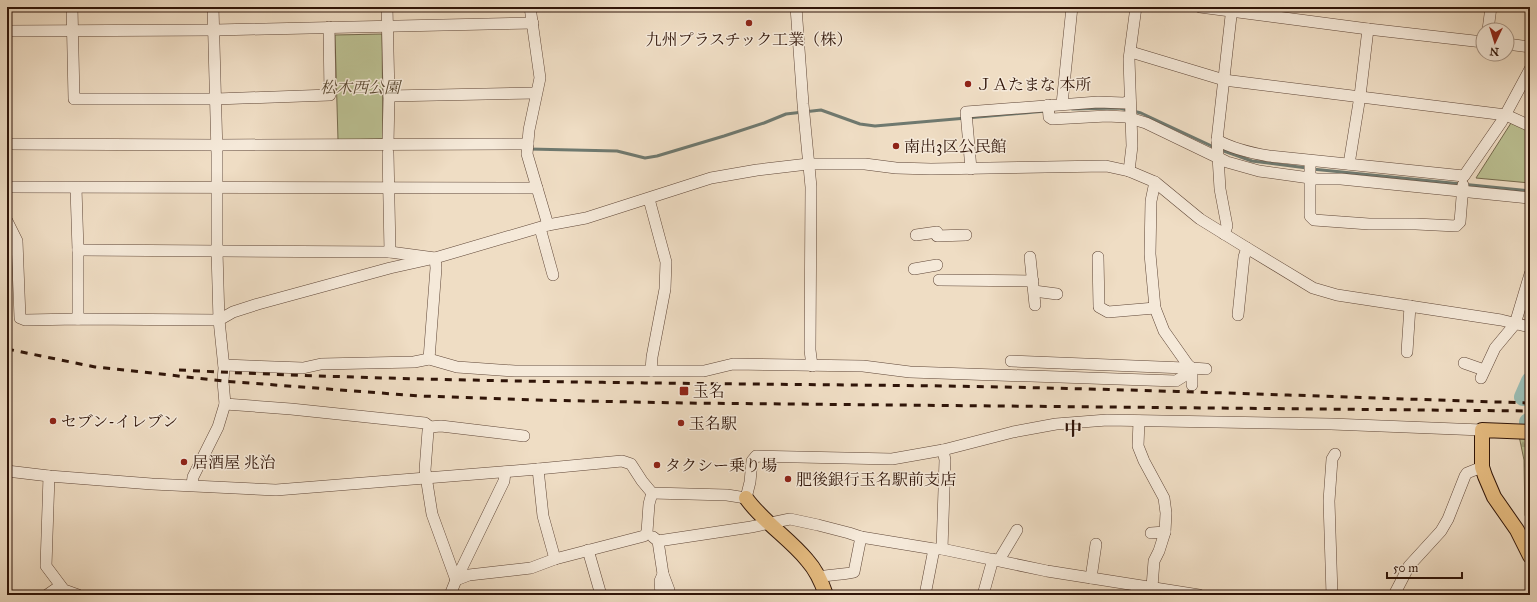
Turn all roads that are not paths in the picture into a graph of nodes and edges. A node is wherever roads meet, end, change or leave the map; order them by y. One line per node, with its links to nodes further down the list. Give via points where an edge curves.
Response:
1 (72, 7): 18 (street)
2 (213, 7): 16 (street)
3 (387, 7): 13 (street)
4 (530, 7): 12 (street)
5 (796, 7): 39 (street)
6 (1072, 7): 29 (street)
7 (1136, 7): 22 (street)
8 (1200, 7): 10 (street)
9 (1491, 7): 11 (street)
10 (1231, 9): 15 (street); 24 (street)
11 (1489, 22)
12 (533, 23): 13 (street); 25 (street, via 540,78)
13 (387, 26): 14 (street); 26 (street)
14 (329, 27): 16 (street); 28 (street, via 330,95)
15 (1368, 29): 19 (street); 27 (street)
16 (215, 30): 18 (street); 28 (street)
17 (7, 31): 18 (street)
18 (73, 32): 28 (street, via 74,99)
19 (1475, 41)
20 (1515, 45): 21 (street)
21 (1530, 47)
22 (1131, 52): 24 (street); 31 (street)
23 (1530, 69): 32 (street)
24 (1224, 80): 27 (street); 37 (street)
25 (536, 93): 26 (street); 35 (street)
26 (389, 96): 36 (street)
27 (1360, 96): 32 (street); 40 (street)
28 (216, 99): 38 (street)
29 (1062, 104): 30 (street); 31 (street, via 1124,103)
30 (1048, 110): 31 (street, via 1052,119 1107,116); 41 (street, via 966,112)
31 (1131, 110): 37 (street, via 1146,123); 43 (street, via 1132,146)
32 (1506, 114): 33 (street); 45 (street)
33 (1530, 126)
34 (7, 144): 38 (street)
35 (527, 148): 36 (street); 50 (street)
36 (388, 149): 38 (street); 49 (street)
37 (1217, 149): 42 (street, via 1225,144); 42 (street, via 1227,162 1259,171); 55 (street, via 1220,189 1227,226)
38 (217, 150): 48 (street)
39 (808, 164): 41 (street); 52 (street, via 711,178); 85 (street)
40 (1349, 164): 42 (street); 45 (street)
41 (970, 169): 43 (street, via 1106,166)
42 (1310, 169): 45 (street, via 1317,179); 45 (street, via 1310,216 1314,220 1456,226 1460,222)
43 (1129, 171): 44 (street)
44 (1155, 182): 55 (street, via 1200,219); 74 (street, via 1151,201 1150,254)
45 (1463, 184): 51 (street)
46 (7, 187): 47 (street)
47 (76, 188): 48 (street); 59 (street)
48 (217, 188): 49 (street); 60 (street)
49 (389, 188): 50 (street); 61 (street)
50 (537, 188): 54 (street)
51 (1530, 198)
52 (649, 199): 54 (street, via 586,218); 88 (street, via 666,262 665,289)
53 (7, 221): 76 (street, via 17,241 20,318)
54 (544, 227): 64 (street); 68 (street)
55 (1224, 234): 58 (street)
56 (916, 235): 57 (street)
57 (966, 235)
58 (1247, 248): 73 (street, via 1313,288 1337,295); 75 (street)
59 (78, 250): 60 (street); 76 (street)
60 (217, 251): 61 (street); 77 (street)
61 (390, 252): 64 (street)
62 (1030, 256): 70 (street)
63 (1098, 257): 74 (street, via 1099,307 1108,312)
64 (435, 258): 77 (street, via 258,304 233,312); 81 (street)
65 (938, 265): 66 (street)
66 (914, 269)
67 (1530, 274): 78 (street)
68 (554, 275)
69 (939, 280): 70 (street)
70 (1033, 286): 71 (street); 72 (street)
71 (1057, 294)
72 (1035, 304)
73 (1410, 306): 78 (street); 80 (street)
74 (1155, 308): 86 (street, via 1164,331)
75 (1238, 315)
76 (78, 319): 77 (street)
77 (219, 320): 84 (street)
78 (1515, 324): 79 (street); 83 (street, via 1495,348 1483,374)
79 (1530, 327)
80 (1406, 352)
81 (429, 359): 84 (street, via 414,362 321,364 303,368); 88 (street, via 457,367 515,371)
82 (1011, 361): 86 (street)
83 (1464, 363)
84 (224, 364): 90 (street)
85 (812, 366): 86 (street, via 863,366 910,372 1176,381 1184,376); 88 (street, via 734,364 704,371)
86 (1188, 367): 87 (street); 89 (street)
87 (1206, 369)
88 (651, 370)
89 (1192, 385)
90 (225, 404): 92 (street, via 418,422); 104 (street, via 218,427 193,478)
91 (1139, 421): 93 (street, via 1331,424); 96 (street, via 1107,420 1056,424); 110 (street, via 1138,446 1164,498)
92 (430, 427): 95 (street, via 441,426); 103 (street)
93 (1482, 430): 94 (main road); 98 (main road)
94 (1524, 432)
95 (524, 436)
96 (943, 450): 106 (street, via 892,459 756,456 752,461); 115 (street, via 945,460)
97 (1335, 454): 135 (street, via 1332,459 1329,501)
98 (1482, 467): 117 (main road, via 1494,497 1517,530); 136 (street, via 1467,473 1441,531 1409,566)
99 (538, 470): 101 (street); 105 (street, via 622,460 631,464); 118 (street, via 543,516)
100 (7, 471): 102 (street)
101 (505, 472): 103 (street); 122 (street, via 504,482)
102 (48, 476): 104 (street); 124 (street, via 46,566)
103 (426, 478): 104 (street, via 276,490); 122 (street, via 432,514)
104 (192, 486)
105 (652, 493): 106 (street); 109 (street)
106 (746, 498): 107 (main road)
107 (769, 523): 112 (street, via 790,519 818,524); 113 (street); 120 (main road, via 808,560)
108 (1017, 530): 119 (street)
109 (647, 532): 113 (street); 116 (street, via 644,536)
110 (1165, 532): 111 (street); 123 (street, via 1154,561)
111 (1151, 533)
112 (861, 537): 115 (street); 120 (street, via 854,572)
113 (658, 542): 125 (street, via 663,574 660,580)
114 (1096, 544): 121 (street)
115 (938, 549): 119 (street); 132 (street)
116 (588, 550): 118 (street); 130 (street)
117 (1530, 556)
118 (554, 559): 122 (street, via 531,568 469,575)
119 (996, 559): 121 (street); 133 (street)
120 (818, 576): 131 (main road)
121 (1091, 578): 123 (street)
122 (456, 580): 129 (street)
123 (1152, 587): 126 (street)
124 (63, 590): 127 (street); 128 (street)
125 (665, 592)
126 (1169, 592): 134 (street)
127 (47, 595)
128 (78, 595)
129 (450, 595)
130 (601, 595)
131 (826, 595)
132 (925, 595)
133 (983, 595)
134 (1199, 595)
135 (1332, 595)
136 (1394, 595)

